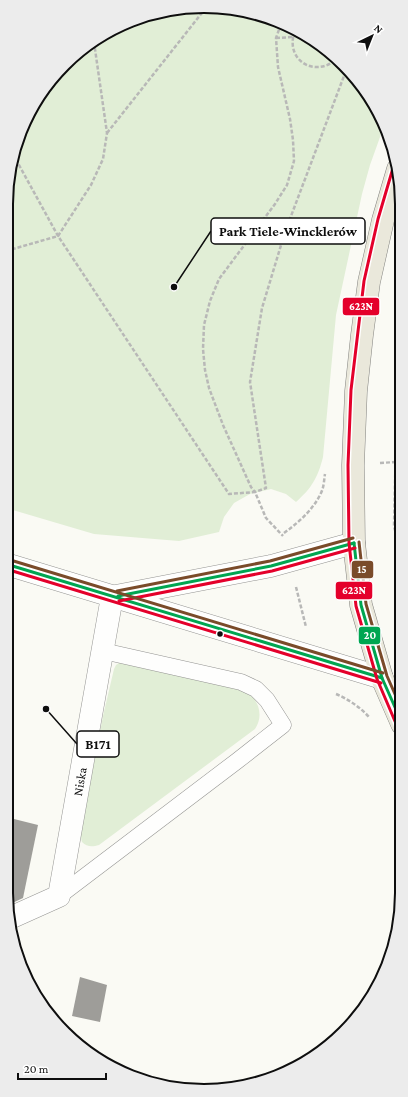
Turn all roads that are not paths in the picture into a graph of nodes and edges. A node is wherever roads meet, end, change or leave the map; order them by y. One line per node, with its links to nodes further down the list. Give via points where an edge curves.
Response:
1 (394, 184): 2 (main road, via 369,282 362,335 356,391 353,465)
2 (354, 543): 4 (street, via 270,566); 6 (main road, via 361,605)
3 (13, 566): 4 (street)
4 (112, 597): 5 (street, Niska); 6 (street)
5 (103, 651): 8 (street, Niska); 8 (lane, via 241,682 256,689 283,725)
6 (382, 678): 7 (main road)
7 (395, 710)
8 (59, 896): 9 (street)
9 (15, 916)

